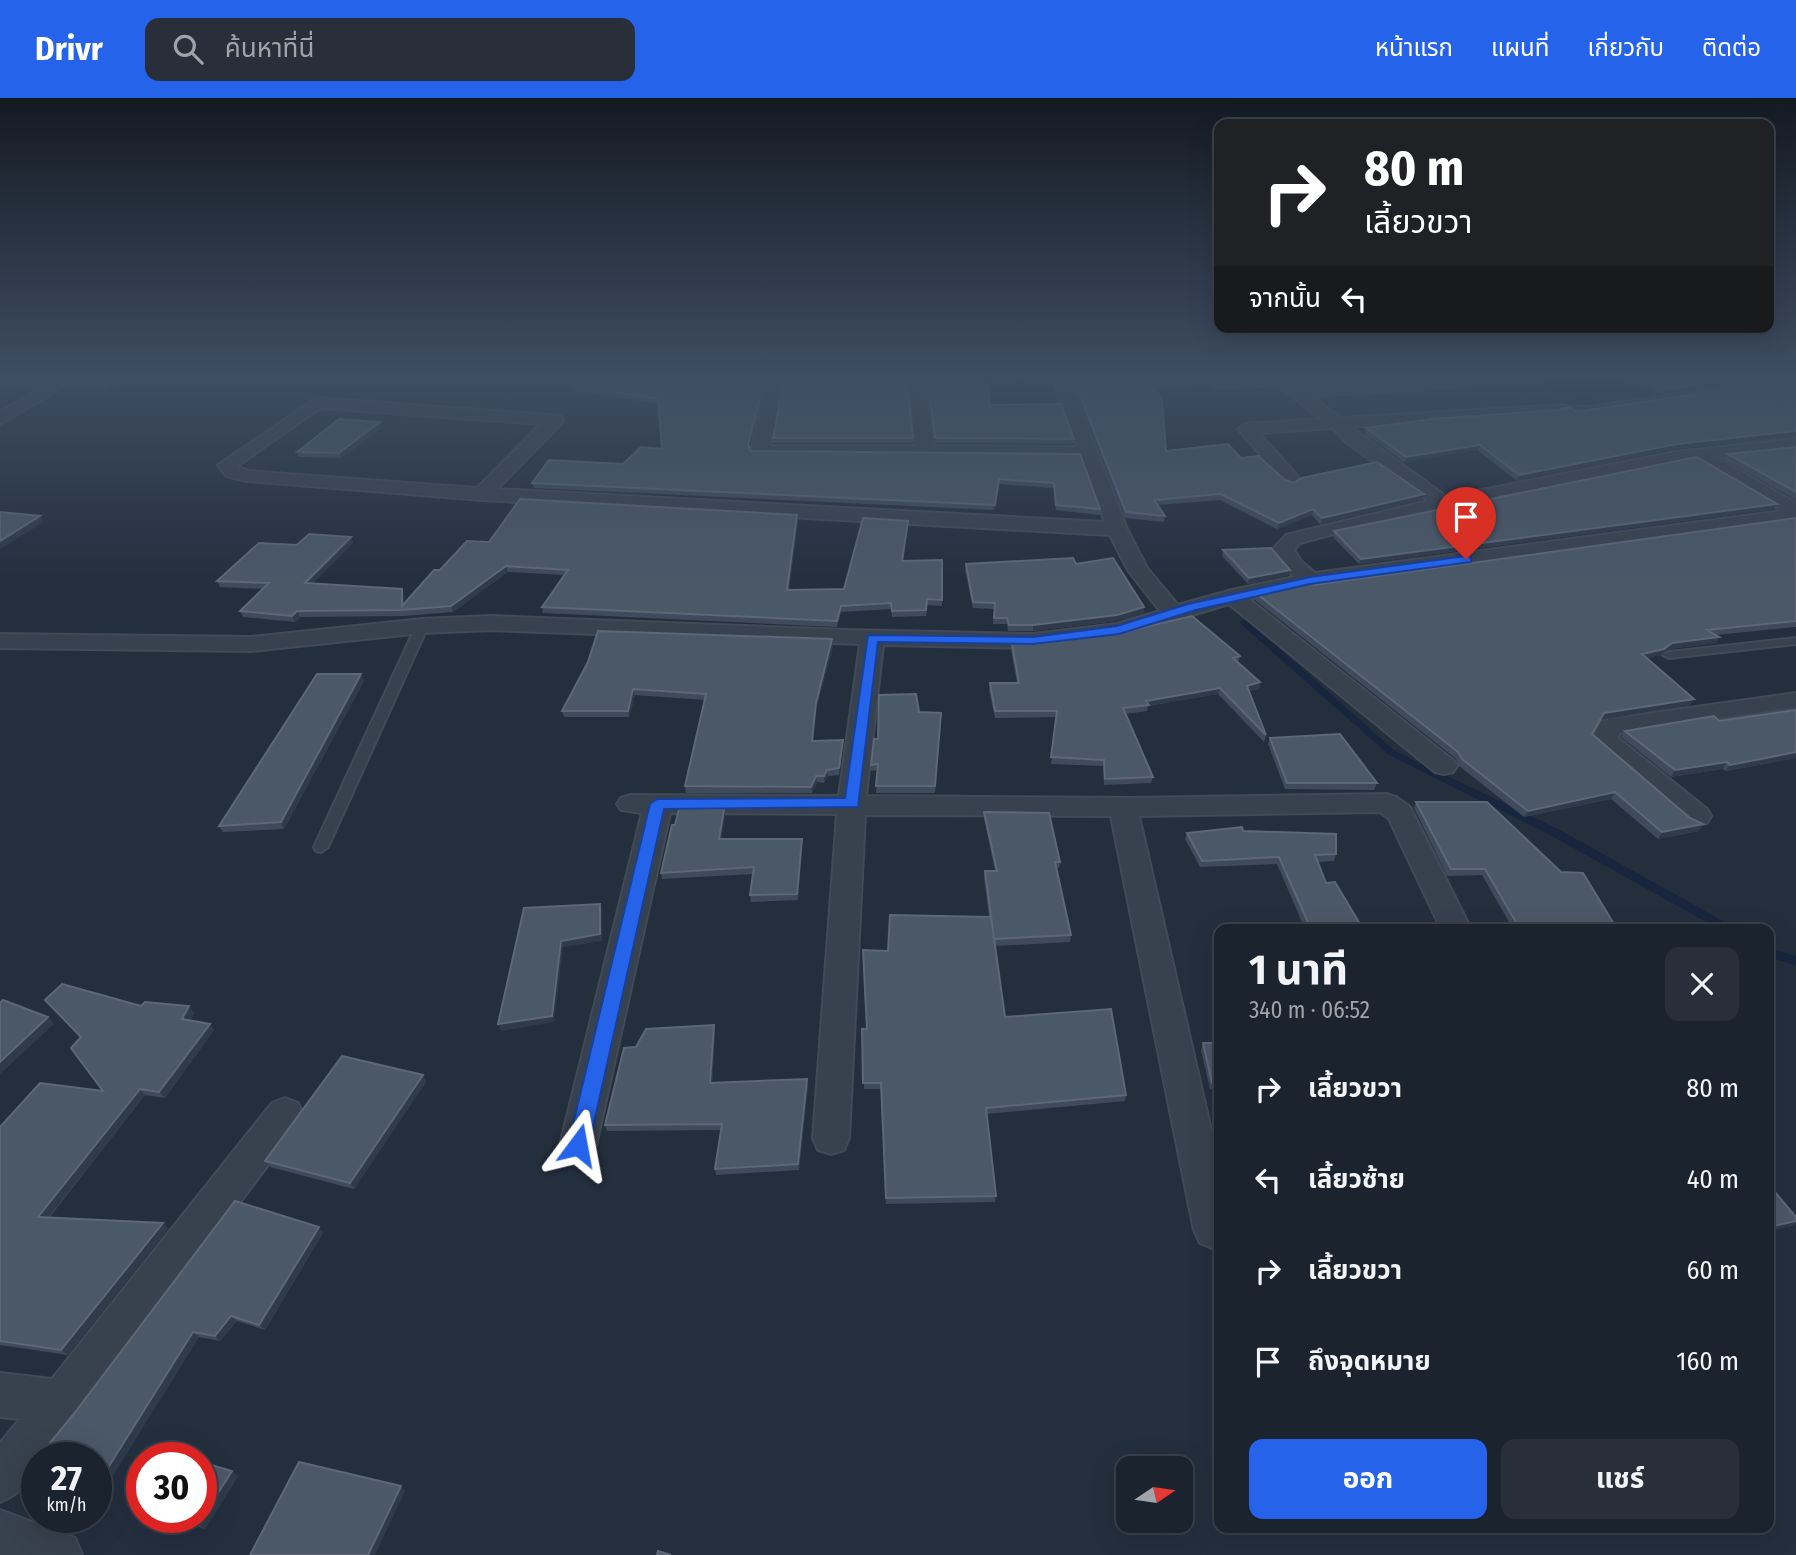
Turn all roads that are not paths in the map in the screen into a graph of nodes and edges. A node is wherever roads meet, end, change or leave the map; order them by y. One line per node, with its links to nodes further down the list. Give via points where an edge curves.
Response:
1 (258, 443): 13 (street, via 227,464 232,472)
2 (532, 443): 13 (street)
3 (762, 443): 9 (street, via 760,451)
4 (924, 443): 9 (street)
5 (1083, 443): 10 (street)
6 (1259, 443): 12 (street)
7 (1358, 443): 14 (street)
8 (1796, 444): 11 (street)
9 (925, 452): 10 (street)
10 (1086, 453): 16 (street)
11 (1699, 454): 14 (street); 15 (street)
12 (1292, 480)
13 (482, 494): 16 (street)
14 (1444, 504): 17 (street, via 1293,540 1283,549)
15 (1796, 513): 17 (street)
16 (1117, 529): 19 (street, via 1138,570)
17 (1310, 580): 18 (street)
18 (1232, 597): 19 (street); 26 (street)
19 (1172, 612): 21 (street, via 1119,630 1033,640)
20 (422, 626): 21 (street, via 491,623); 22 (street, via 252,644); 30 (lane)
21 (872, 638): 27 (street)
22 (0, 641)
23 (1796, 641): 24 (lane)
24 (1669, 655)
25 (1796, 700): 29 (street, via 1610,727 1604,740)
26 (1444, 766)
27 (852, 803): 28 (street); 33 (street); 34 (street, via 644,804)
28 (1123, 806): 31 (street, via 1386,803 1400,814); 35 (street)
29 (1697, 816)
30 (321, 847)
31 (1454, 924)
32 (285, 1114): 37 (street)
33 (831, 1138)
34 (578, 1145)
35 (1214, 1230)
36 (0, 1395): 37 (street)
37 (62, 1402): 38 (street)
38 (0, 1479)
39 (0, 1534): 40 (street)
40 (58, 1555)

